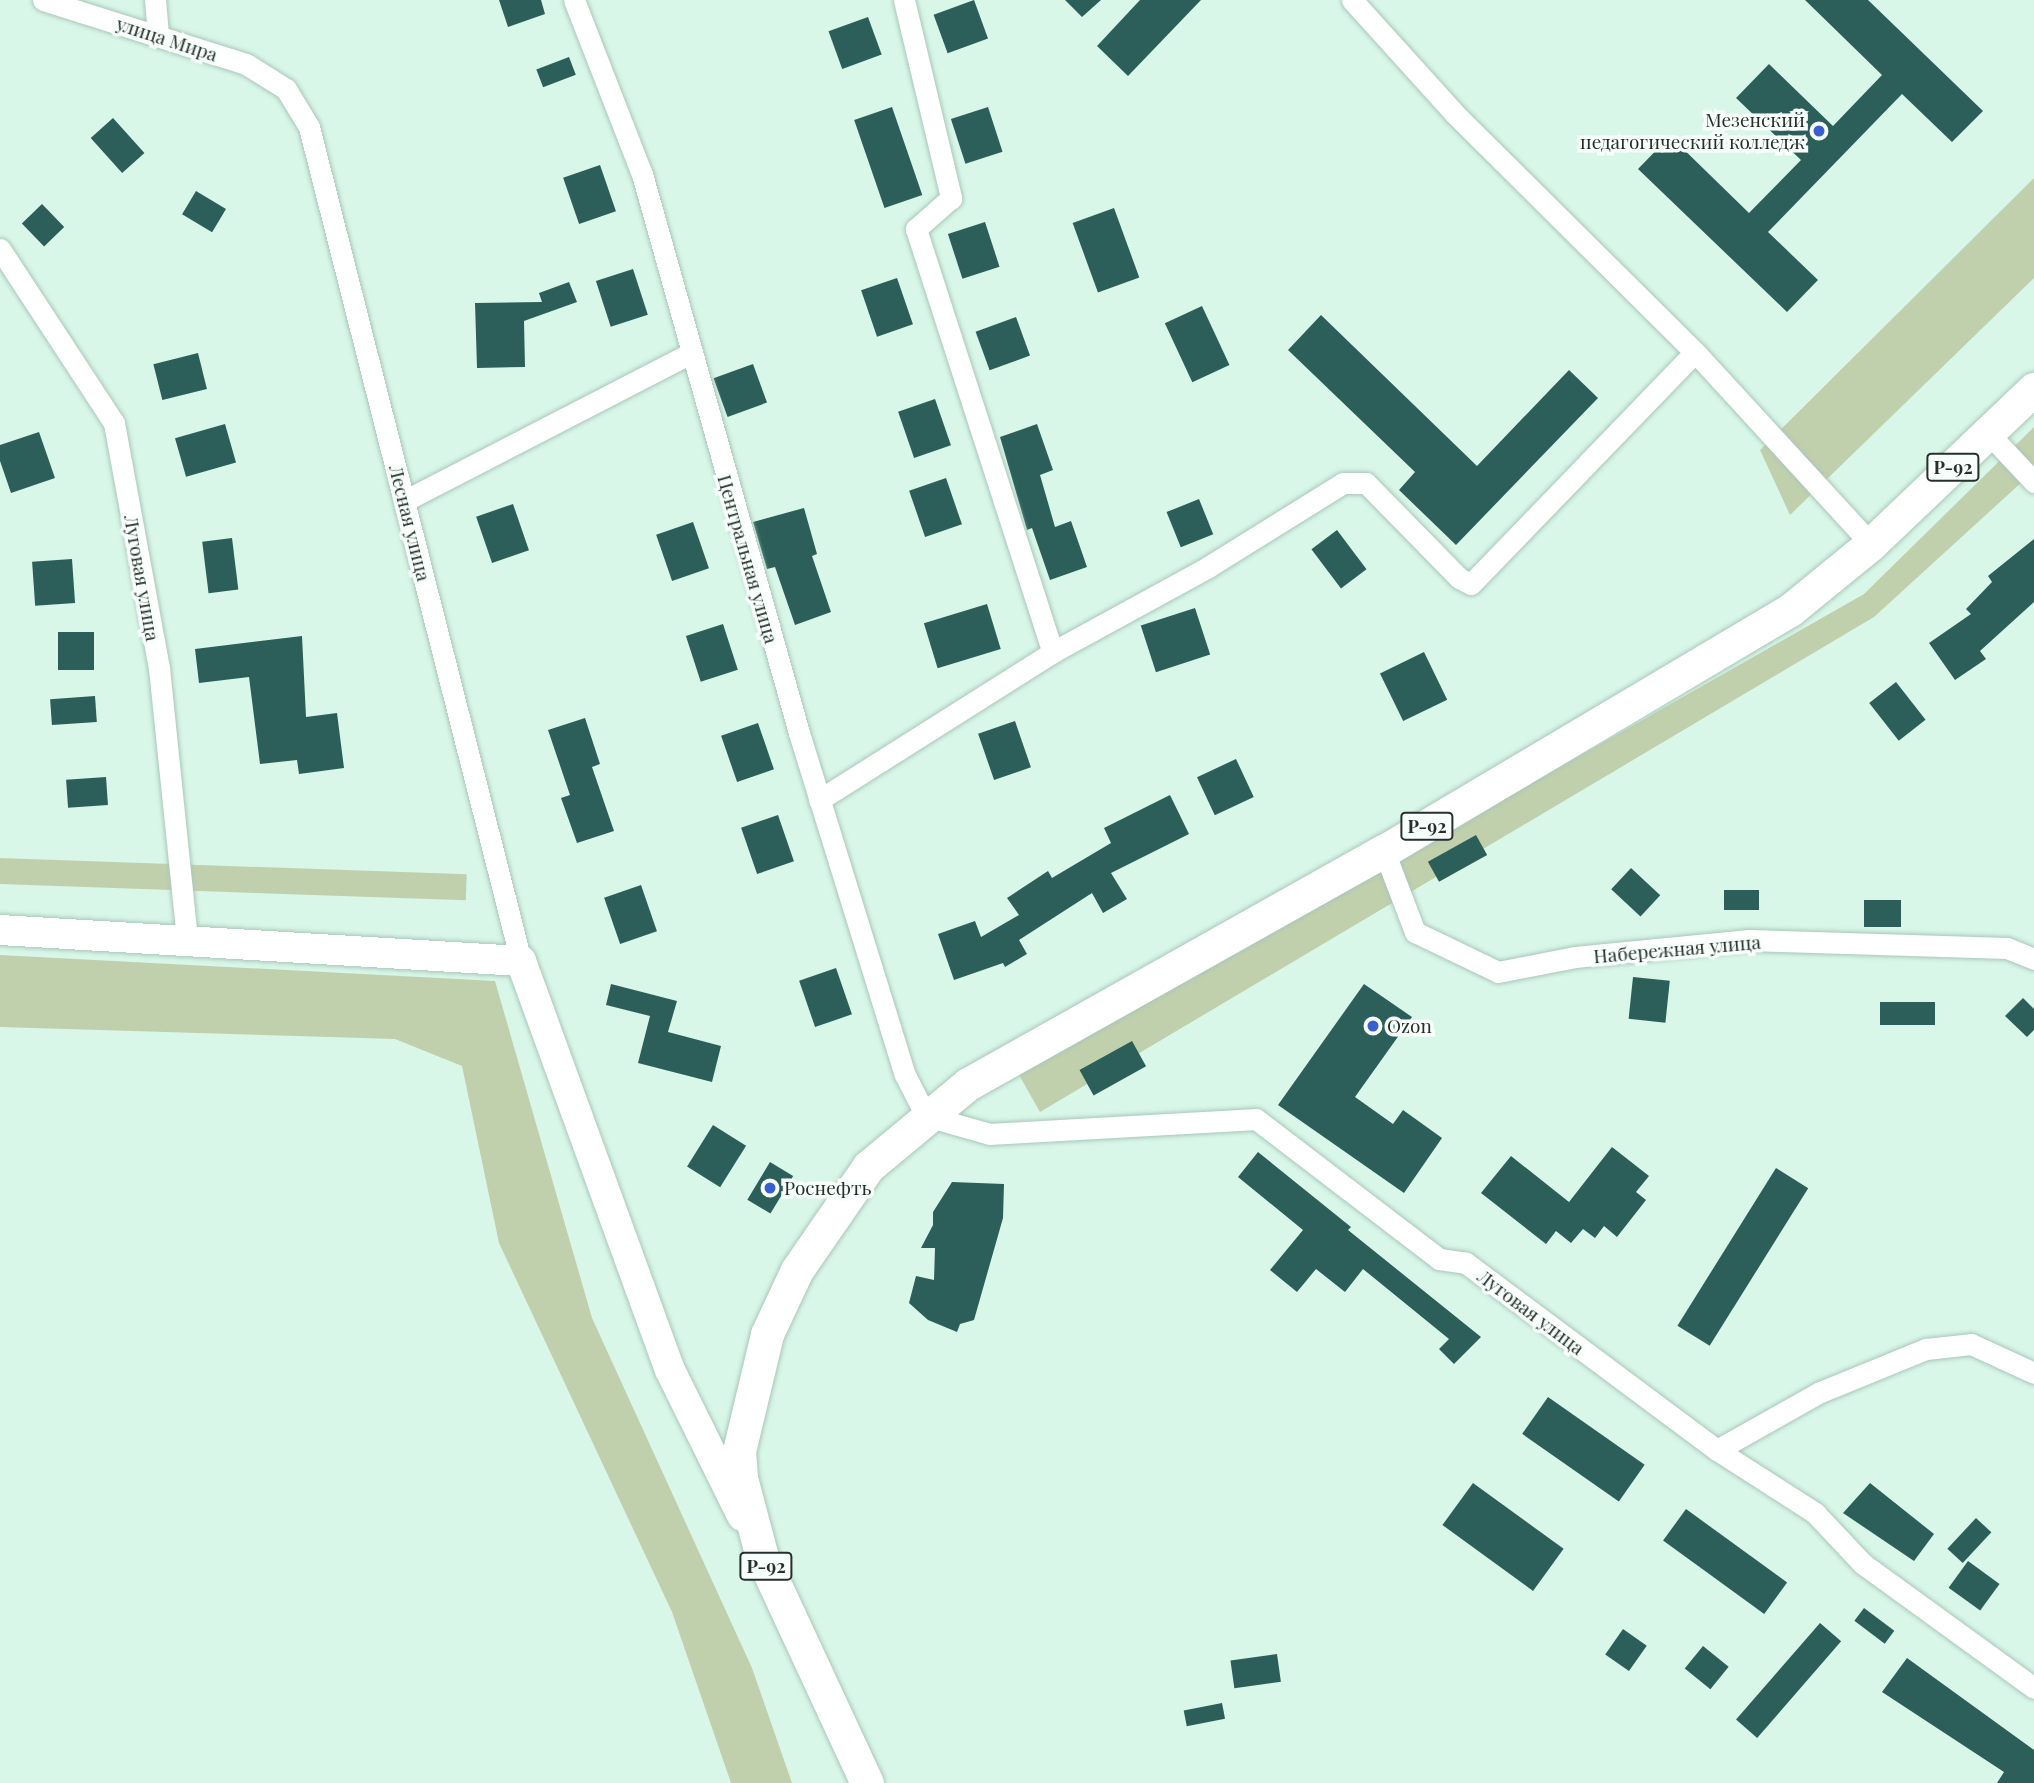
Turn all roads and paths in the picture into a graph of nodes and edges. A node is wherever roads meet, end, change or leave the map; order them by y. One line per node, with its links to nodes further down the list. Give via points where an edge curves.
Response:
1 (43, 0): 6 (street, улица Мира)
2 (155, 0): 6 (street)
3 (574, 0): 10 (street, Центральная улица, via 642,174)
4 (904, 0): 16 (street, via 951,198 916,229)
5 (1352, 0): 9 (street, via 1454,113)
6 (159, 37): 7 (street, улица Мира, via 246,64)
7 (286, 89): 14 (street, Лесная улица, via 309,127)
8 (0, 248): 20 (street, Луговая улица, via 114,423 159,668)
9 (1695, 352): 15 (street); 16 (street, via 1471,584 1459,578 1366,483 1343,483 1208,567)
10 (689, 355): 14 (street); 17 (street, Центральная улица)
11 (2034, 389): 12 (main road, Р-92)
12 (1989, 434): 13 (street); 15 (main road, Р-92)
13 (2034, 482)
14 (404, 501): 22 (street, Лесная улица)
15 (1871, 544): 18 (main road, Р-92, via 1790,610)
16 (1053, 653): 17 (street)
17 (819, 800): 23 (street, Центральная улица, via 904,1073)
18 (1384, 851): 21 (street, Набережная улица, via 1415,932 1498,972 1575,957 1749,940 2007,948); 23 (main road, Р-92, via 968,1084)
19 (0, 930): 20 (street)
20 (187, 941): 22 (street)
21 (2034, 959)
22 (521, 961): 26 (street, via 670,1370)
23 (926, 1116): 25 (street, Луговая улица, via 990,1134 1256,1119 1439,1259 1466,1264); 26 (main road, Р-92, via 868,1167 829,1219 797,1270 766,1334 739,1451 741,1478)
24 (2034, 1373): 25 (street, via 1971,1344 1926,1349 1818,1394)
25 (1717, 1450): 27 (street, Луговая улица, via 1815,1513 1863,1564)
26 (762, 1558): 28 (main road, Р-92)
27 (2034, 1688)
28 (867, 1783)

